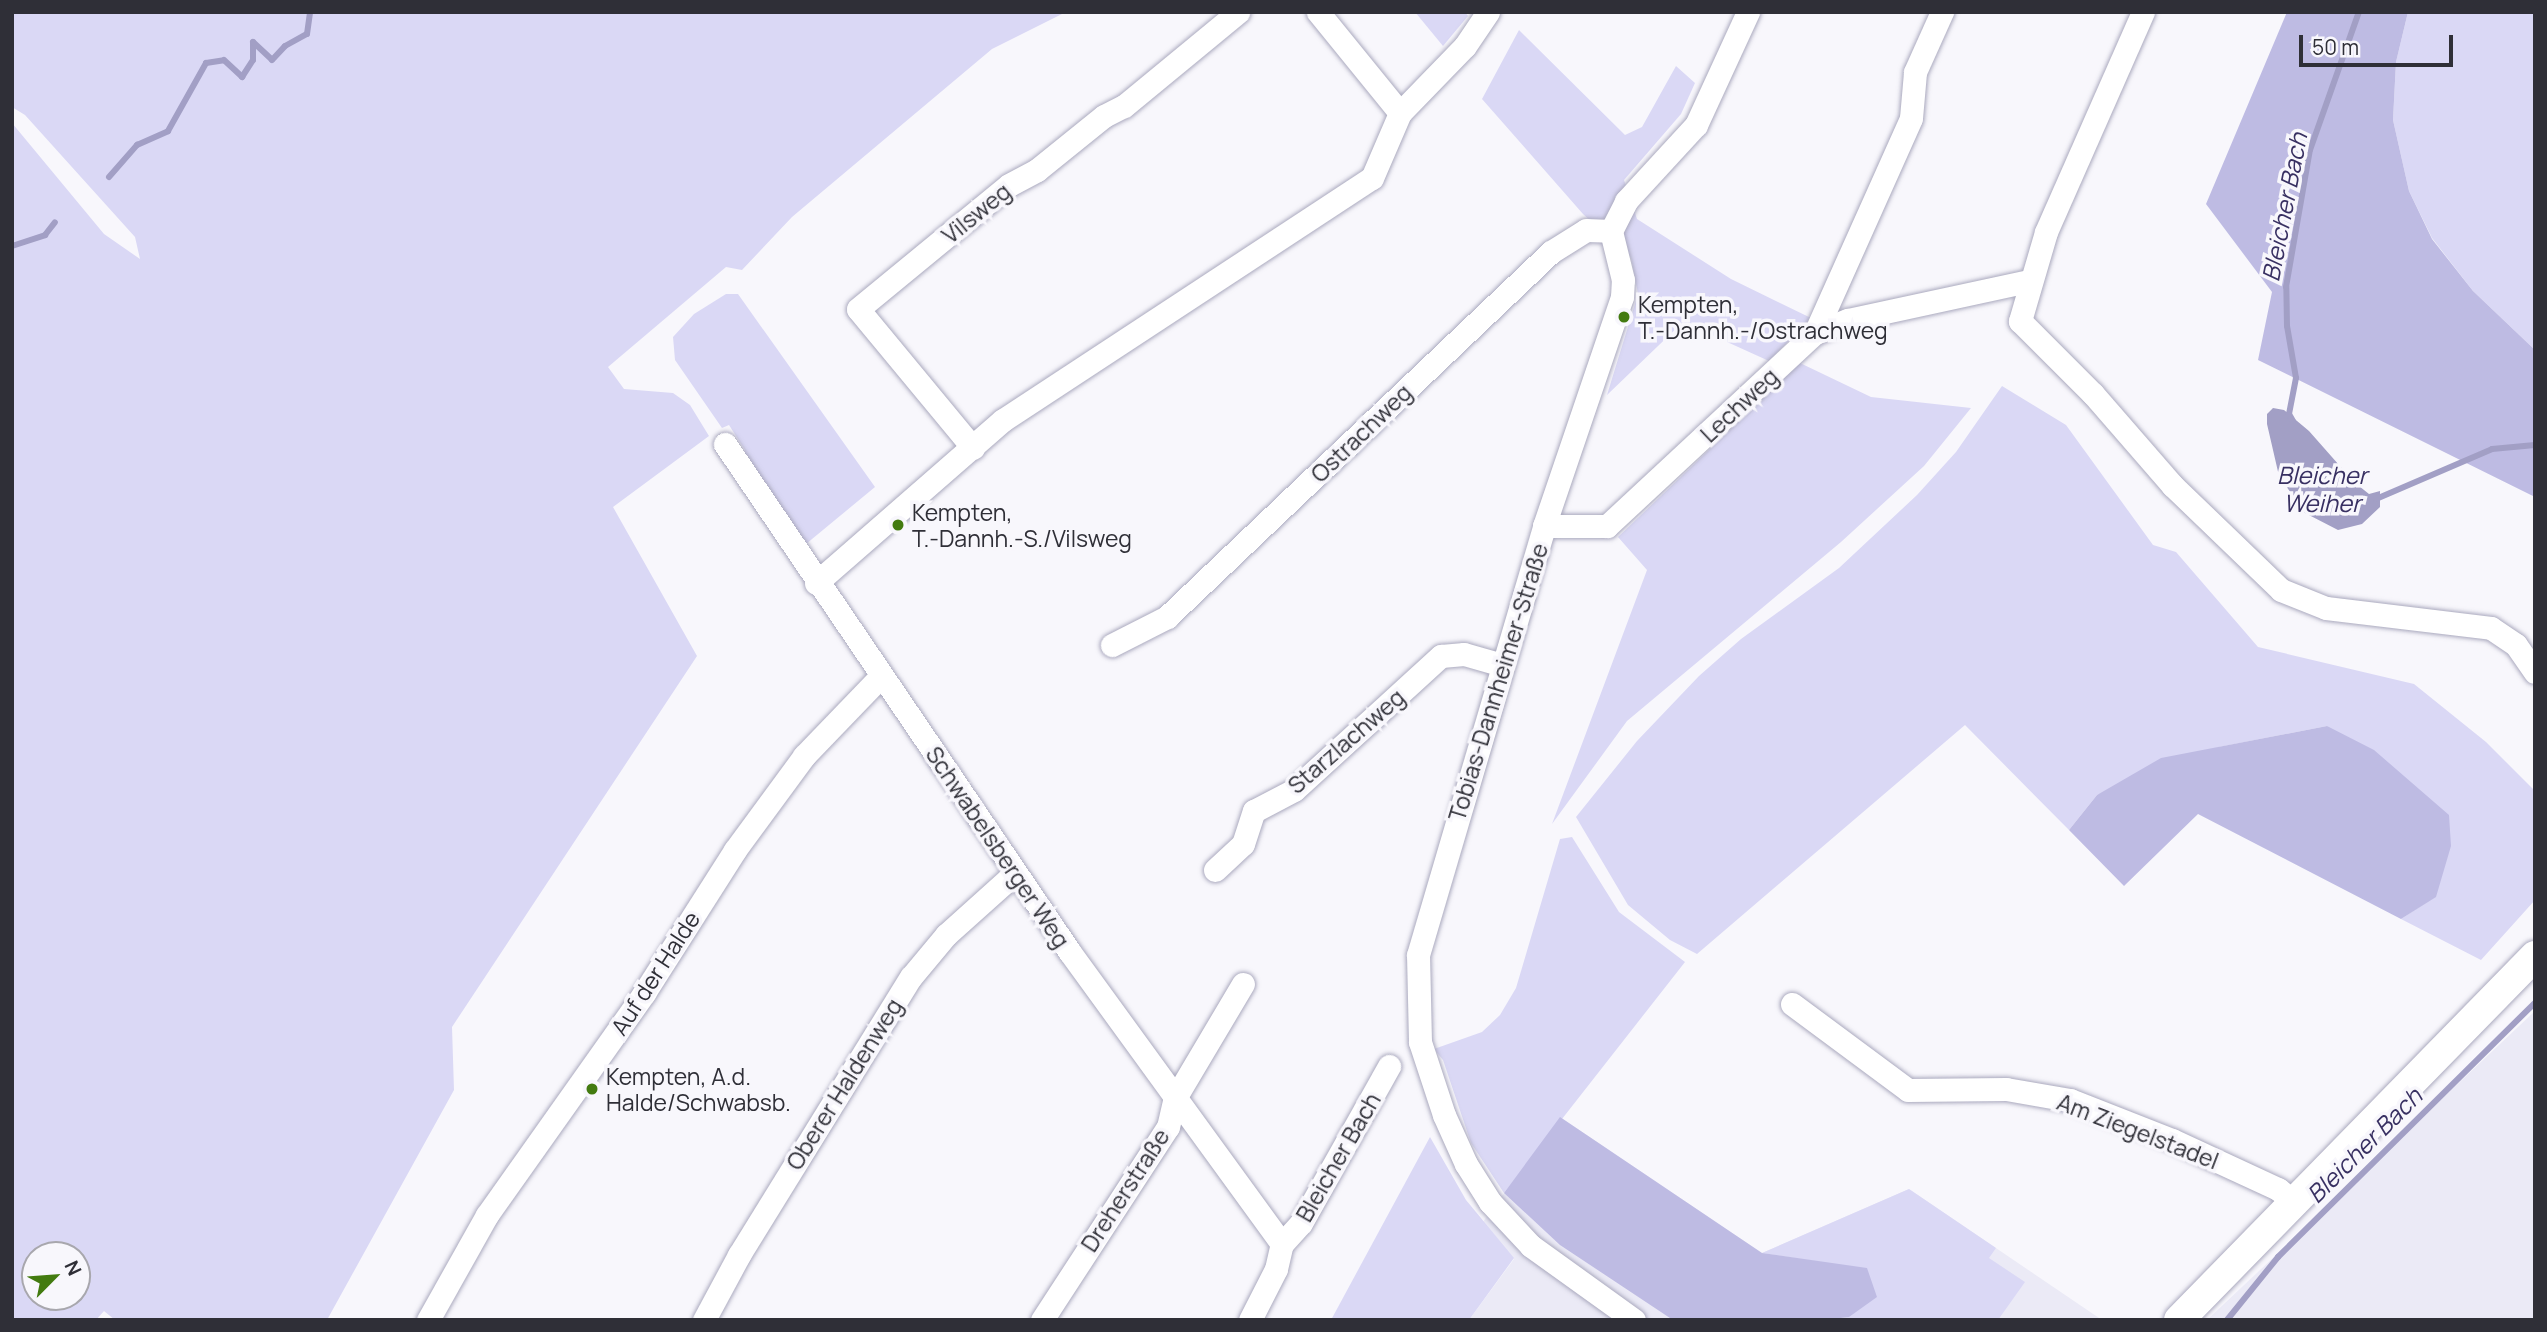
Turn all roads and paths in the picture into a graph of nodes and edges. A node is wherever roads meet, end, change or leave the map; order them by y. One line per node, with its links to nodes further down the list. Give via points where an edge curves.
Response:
1 (1238, 12): 12 (street, Vilsweg, via 1133,100 1104,116 1037,170 1009,184 858,309)
2 (1318, 12): 7 (street)
3 (1488, 12): 7 (street, via 1465,46)
4 (1748, 12): 8 (street, via 1696,125 1626,201)
5 (1942, 12): 10 (street, Lechweg, via 1915,72 1911,118)
6 (2143, 12): 9 (street)
7 (1400, 113): 12 (street, via 1372,178 1353,193 1245,258 1003,420)
8 (1611, 231): 13 (street, Tobias-Dannheimer-Straße, via 1623,280 1622,297); 15 (street, Ostrachweg, via 1586,230 1550,252 1167,617)
9 (2028, 281): 10 (street, via 1848,320); 17 (street, via 2020,321 2172,485 2281,590 2326,607 2491,628 2516,645)
10 (1815, 333): 13 (street, Lechweg, via 1607,526)
11 (725, 444): 14 (street, Schwabelsberger Weg)
12 (973, 448): 14 (street)
13 (1544, 526): 16 (street, Tobias-Dannheimer-Straße)
14 (816, 583): 18 (street, Schwabelsberger Weg)
15 (1112, 645)
16 (1502, 665): 19 (street, Starzlachweg, via 1464,654 1441,656 1294,790 1254,811 1243,844); 32 (street, Tobias-Dannheimer-Straße, via 1418,955 1420,1042 1444,1115 1490,1202 1531,1246)
17 (2535, 672)
18 (881, 676): 20 (street, Schwabelsberger Weg); 28 (street, Auf der Halde, via 804,756 735,850 645,993 487,1215)
19 (1215, 870)
20 (1015, 873): 25 (street, Schwabelsberger Weg); 29 (street, Oberer Haldenweg, via 946,935 911,977 739,1255)
21 (2535, 956): 26 (main road)
22 (1243, 984): 25 (street, Dreherstraße)
23 (1792, 1004): 26 (street, Am Ziegelstadel, via 1908,1090 2006,1089 2070,1100 2172,1140 2278,1189)
24 (1390, 1066): 27 (street, Bleicher Bach, via 1301,1223)
25 (1174, 1100): 27 (street, Schwabelsberger Weg); 30 (street, Dreherstraße, via 1168,1127)
26 (2293, 1201): 33 (main road)
27 (1282, 1244): 31 (street, via 1276,1269)
28 (428, 1320)
29 (704, 1320)
30 (1042, 1320)
31 (1250, 1320)
32 (1634, 1320)
33 (2179, 1320)

